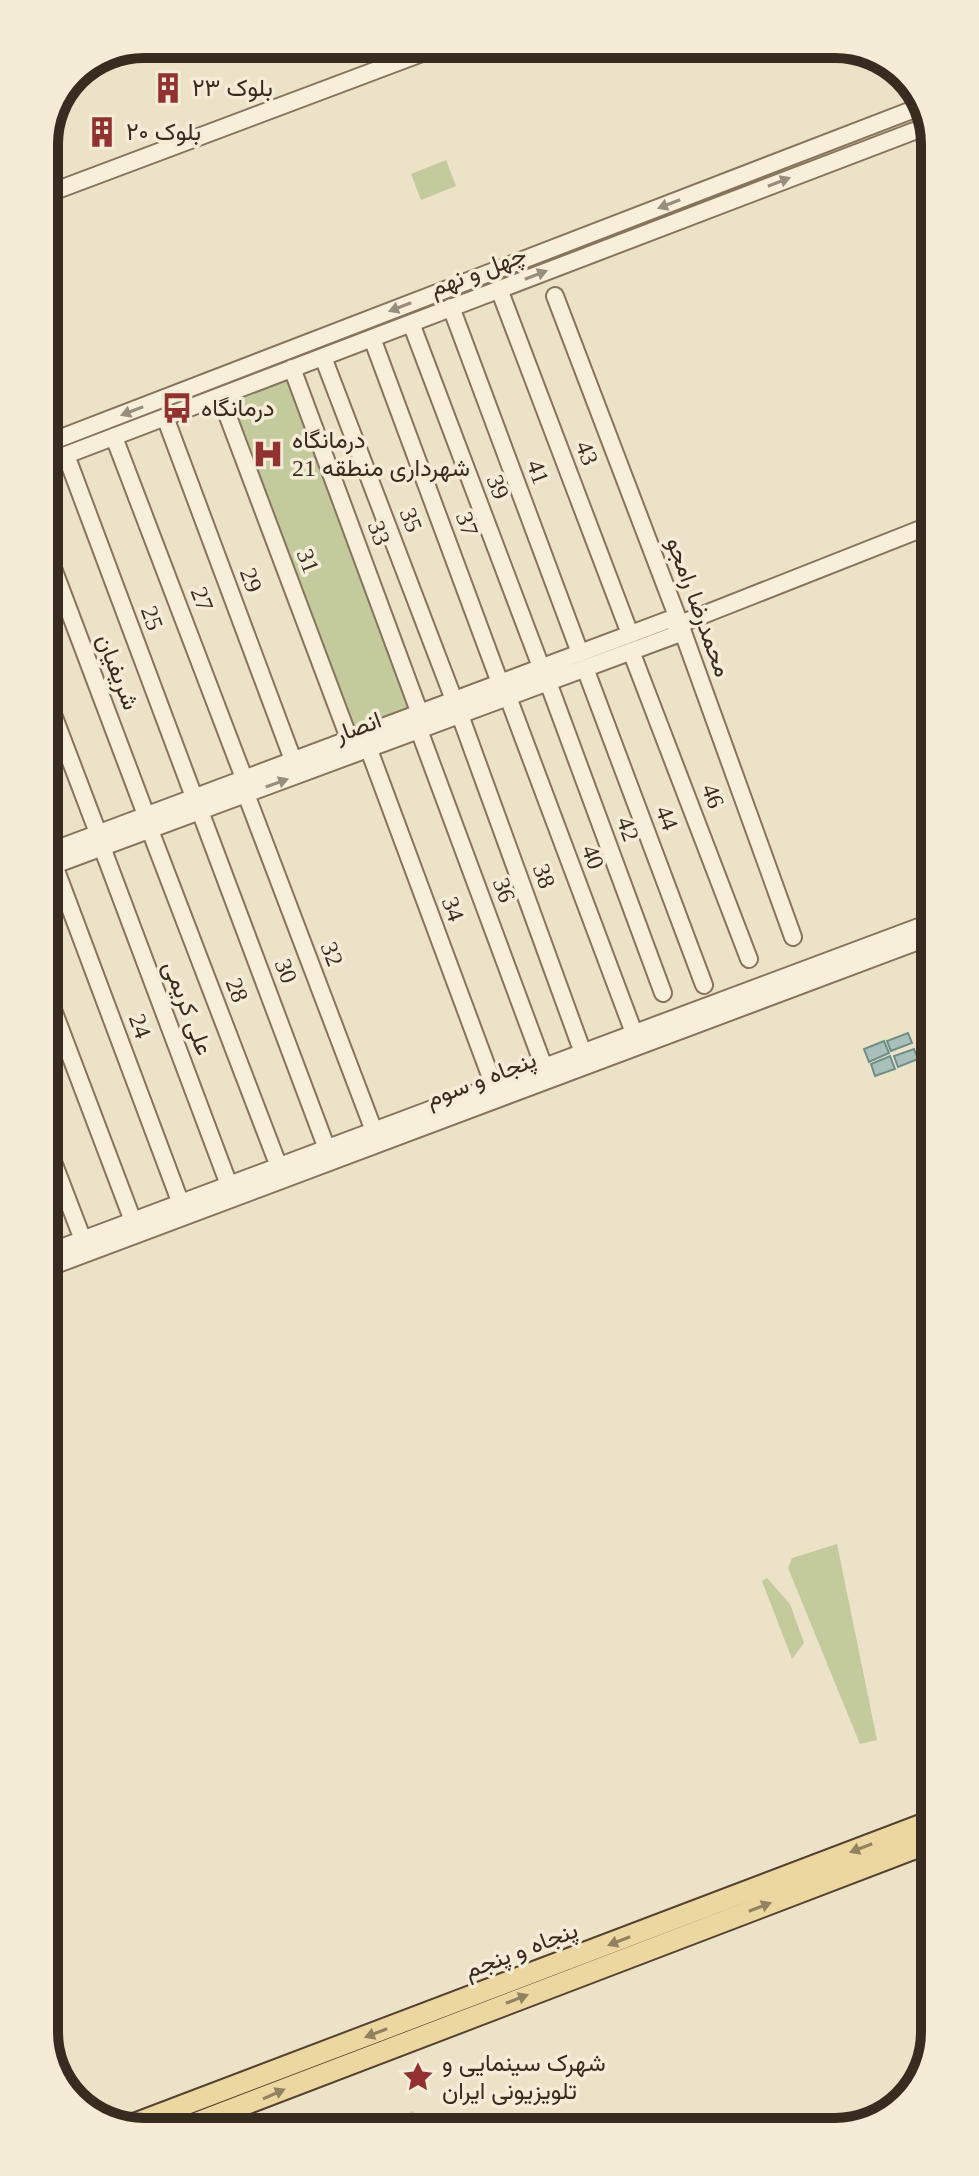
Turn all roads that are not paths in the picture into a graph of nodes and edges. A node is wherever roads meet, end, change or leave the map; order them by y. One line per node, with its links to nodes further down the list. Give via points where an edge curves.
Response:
1 (409, 58): 4 (street)
2 (913, 110): 15 (street, چهل و نهم, one-way to 15)
3 (919, 129): 5 (street, چهل و نهم, one-way to 3)
4 (58, 191)
5 (499, 289): 7 (street, چهل و نهم); 21 (street, 43)
6 (555, 296): 20 (street, محمدرضا رامجو)
7 (451, 307): 8 (street, چهل و نهم); 22 (street, 41)
8 (411, 323): 9 (street, چهل و نهم); 23 (street, 39)
9 (372, 338): 10 (street, چهل و نهم); 24 (street, 37)
10 (323, 357): 11 (street, چهل و نهم); 25 (street, 35)
11 (292, 368): 12 (street, چهل و نهم); 26 (street, 33)
12 (221, 398): 13 (street, چهل و نهم); 28 (street, 31)
13 (165, 417): 14 (street, چهل و نهم); 29 (street, 29)
14 (114, 437): 16 (street, چهل و نهم); 30 (street, 27)
15 (58, 439)
16 (66, 455): 17 (street, چهل و نهم); 31 (street, 25)
17 (58, 458)
18 (921, 529): 20 (street, انصار)
19 (58, 582): 32 (street, شریفیان)
20 (680, 624): 21 (street, انصار, via 675,635); 37 (street, محمدرضا رامجو)
21 (631, 643): 22 (street, انصار); 39 (street, 46)
22 (583, 661): 23 (street, انصار); 40 (street, 44)
23 (545, 675): 24 (street, انصار); 41 (street, 42)
24 (504, 690): 25 (street, انصار); 43 (street, 40)
25 (457, 708): 26 (street, انصار); 44 (street, 38)
26 (420, 722): 28 (street, انصار); 45 (street, 36)
27 (58, 728): 33 (street, علی کریمی)
28 (361, 742): 29 (street, انصار); 30 (street, انصار, one-way to 28); 46 (street, 34)
29 (293, 760): 30 (street, انصار)
30 (245, 786): 31 (street, انصار); 47 (street, 32)
31 (197, 804): 32 (street, انصار); 48 (street, 30)
32 (148, 822): 33 (street, انصار); 49 (street, 28)
33 (100, 840): 34 (street, انصار); 51 (street, علی کریمی)
34 (58, 853)
35 (58, 882): 52 (street, 24)
36 (921, 926): 43 (street, پنجاه و سوم)
37 (793, 937)
38 (921, 940): 56 (street, پنجاه و سوم)
39 (749, 959)
40 (704, 985)
41 (663, 993)
42 (58, 1023): 53 (street)
43 (634, 1033): 44 (street, پنجاه و سوم)
44 (583, 1053): 45 (street, پنجاه و سوم)
45 (544, 1067): 46 (street, پنجاه و سوم)
46 (494, 1086): 47 (street, پنجاه و سوم)
47 (374, 1131): 48 (street, پنجاه و سوم)
48 (327, 1149): 49 (street, پنجاه و سوم)
49 (279, 1167): 51 (street, پنجاه و سوم)
50 (58, 1175): 54 (street)
51 (229, 1185): 52 (street, پنجاه و سوم)
52 (181, 1204): 53 (street, پنجاه و سوم)
53 (133, 1221): 54 (street, پنجاه و سوم)
54 (83, 1240): 55 (street, پنجاه و سوم)
55 (58, 1249)
56 (58, 1264)
57 (921, 1825): 59 (main road, پنجاه و پنجم, one-way to 59)
58 (921, 1846): 59 (main road, پنجاه و پنجم, one-way to 58)
59 (310, 2068): 60 (main road, پنجاه و پنجم); 61 (main road, پنجاه و پنجم, one-way to 59)
60 (154, 2118)
61 (203, 2118)

